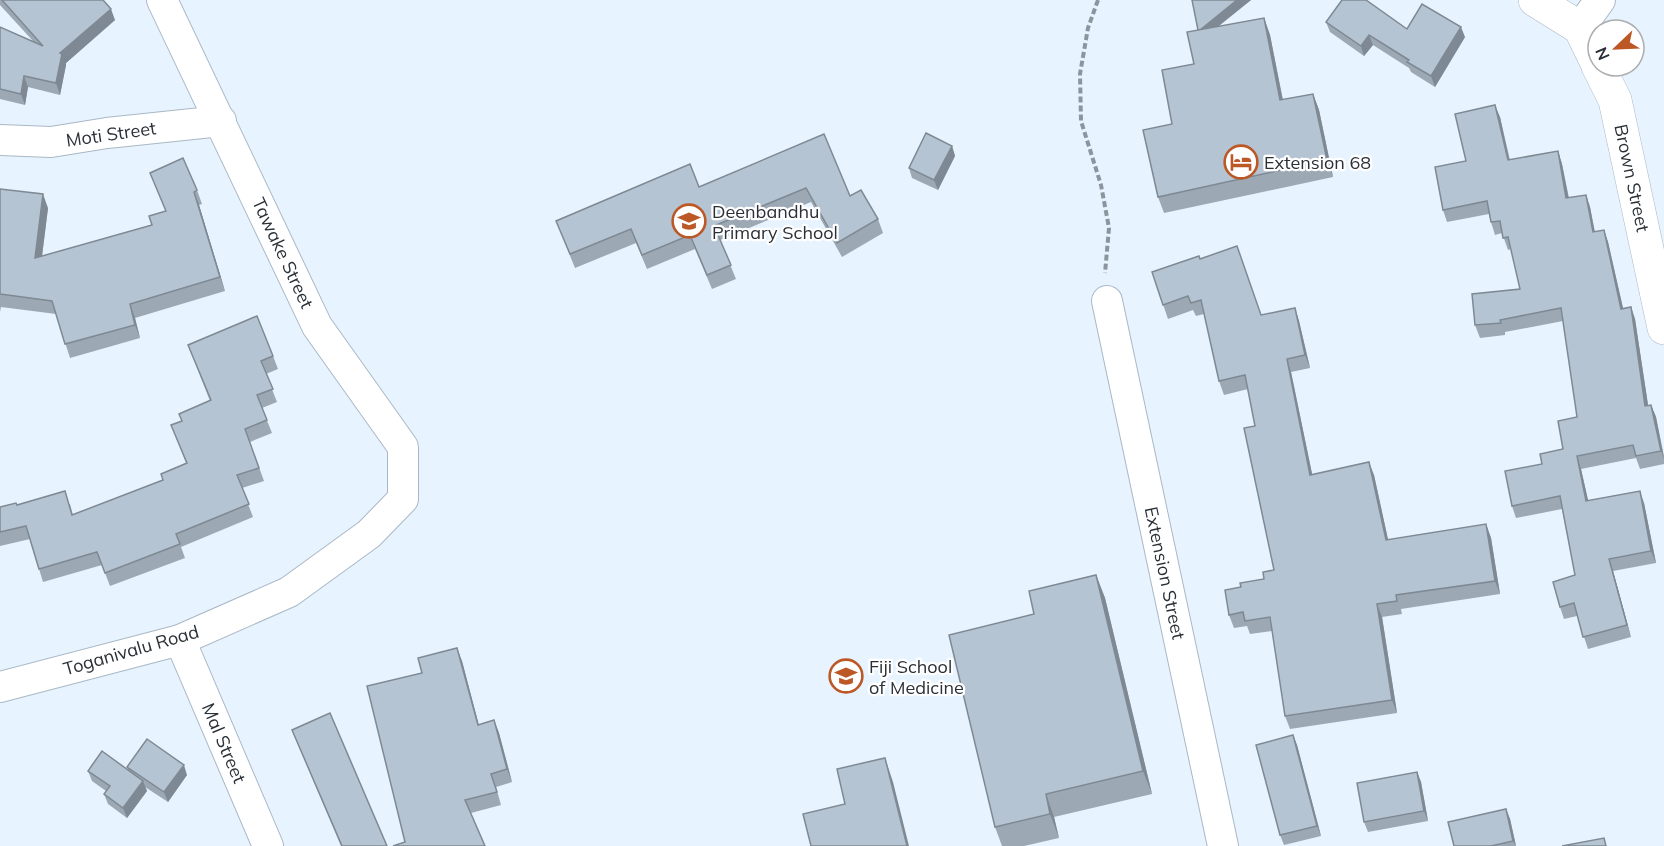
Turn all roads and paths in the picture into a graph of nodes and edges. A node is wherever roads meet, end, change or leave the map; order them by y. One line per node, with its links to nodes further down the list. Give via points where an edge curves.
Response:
1 (162, 0): 8 (street, Tawake Street)
2 (1098, 0): 10 (path, via 1088,28 1080,74 1081,121 1101,185 1109,228 1104,278)
3 (1535, 0): 5 (main road)
4 (1600, 0): 5 (street)
5 (1580, 28): 6 (main road, Brown Street)
6 (1586, 41)
7 (1604, 78): 11 (main road, Brown Street, via 1615,100)
8 (221, 122): 9 (street, Moti Street, via 51,142); 12 (street, Tawake Street, via 317,326 403,447)
9 (0, 140)
10 (1107, 301): 16 (street, Extension Street)
11 (1664, 328)
12 (403, 499): 13 (street, Toganivalu Road, via 369,534 289,592)
13 (180, 640): 14 (street, Toganivalu Road); 15 (street, Mal Street)
14 (0, 687)
15 (268, 846)
16 (1223, 846)

